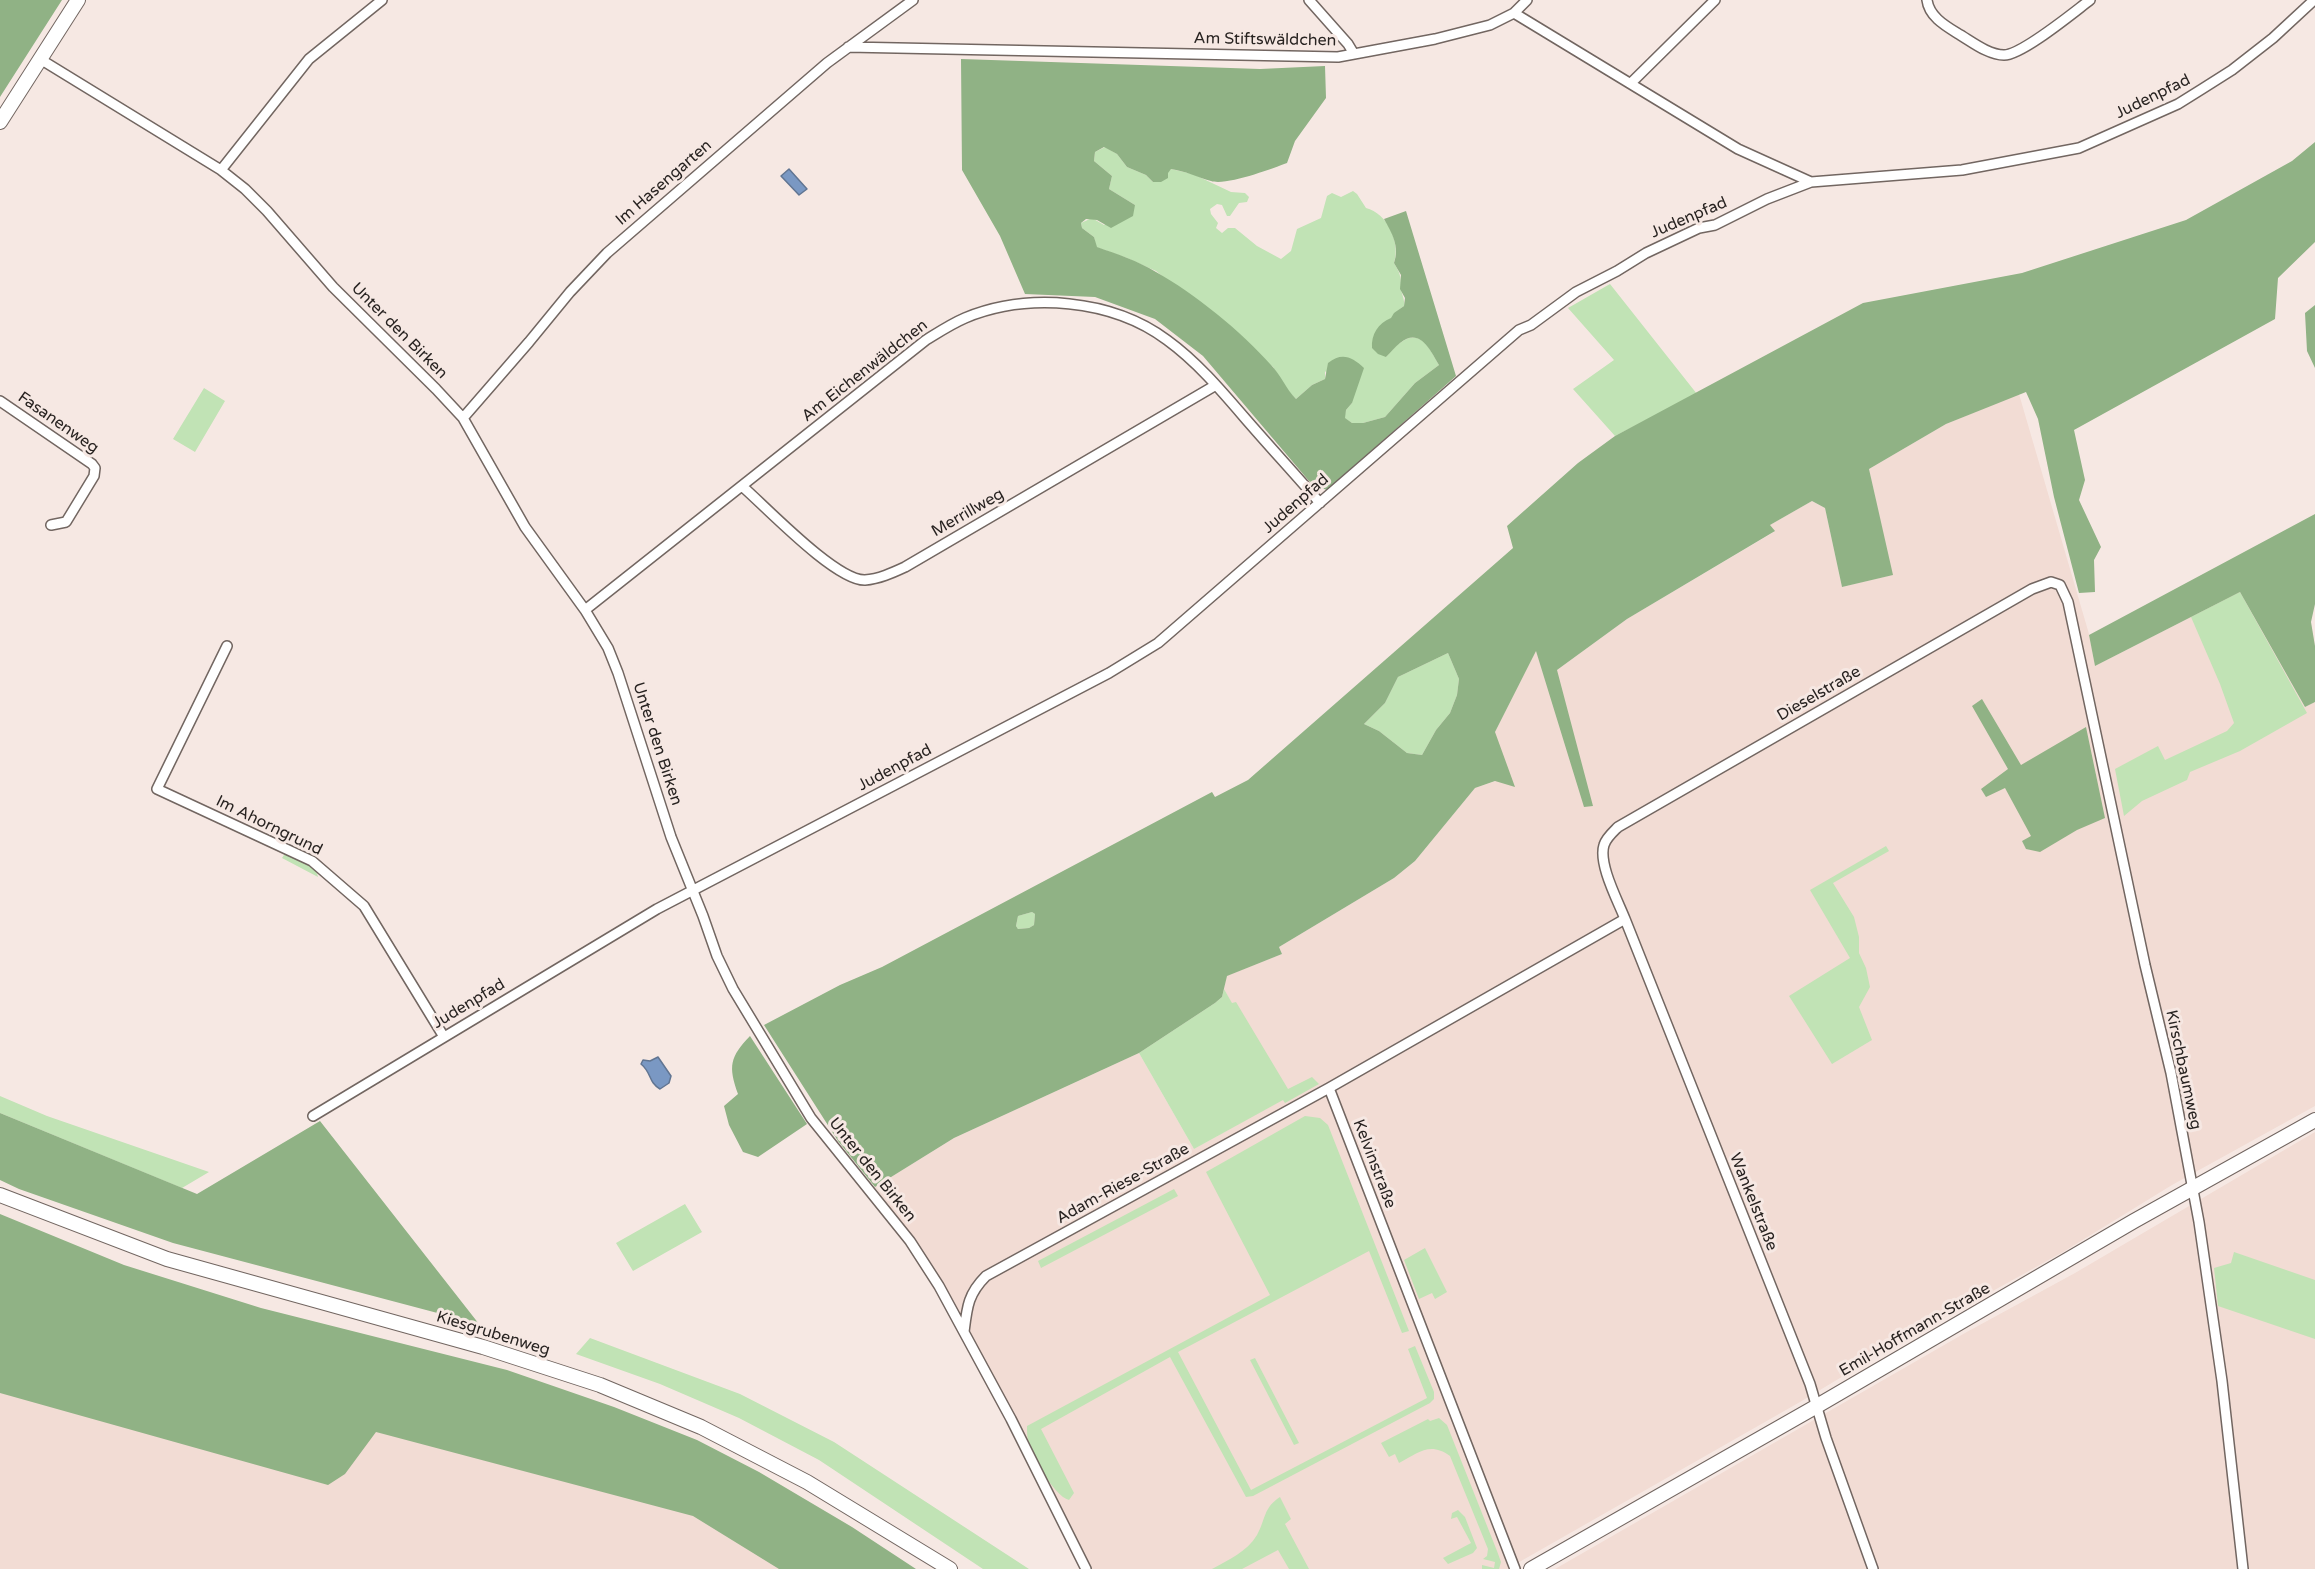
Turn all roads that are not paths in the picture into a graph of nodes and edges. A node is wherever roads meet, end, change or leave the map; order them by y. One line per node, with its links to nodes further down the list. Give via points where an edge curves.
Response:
1 (78, 0): 13 (main road)
2 (382, 0): 16 (street, via 309,59)
3 (913, 0): 11 (street, Im Hasengarten)
4 (1309, 0): 12 (street)
5 (1527, 0): 10 (street, Am Stiftswäldchen)
6 (1715, 0): 14 (street)
7 (1927, 0): 8 (street, via 1934,16 1946,26 1990,52 2004,55 2027,45)
8 (2090, 0)
9 (2314, 0): 17 (street, Judenpfad, via 2273,38 2212,83 2178,104 2079,148 1962,170)
10 (1514, 13): 12 (street, Am Stiftswäldchen, via 1490,25); 14 (street)
11 (848, 47): 12 (street, Am Stiftswäldchen, via 1338,57); 20 (street, Im Hasengarten, via 607,253)
12 (1354, 54)
13 (40, 59): 15 (main road); 16 (street, Unter den Birken)
14 (1631, 83): 17 (street, via 1738,149)
15 (0, 122)
16 (221, 170): 20 (street, Unter den Birken, via 267,211 333,287)
17 (1811, 182): 22 (street, Judenpfad, via 1646,253 1556,305 1496,349)
18 (1216, 385): 21 (street, Am Eichenwäldchen, via 1166,339 1142,324 1110,313 1054,303 989,310 966,317 926,340); 21 (street, Merrillweg, via 883,577 863,580 825,561); 22 (street, Am Eichenwäldchen)
19 (0, 401): 23 (street, Fasanenweg, via 95,468 66,522)
20 (463, 418): 25 (street, Unter den Birken, via 525,527)
21 (743, 487): 25 (street, Am Eichenwäldchen)
22 (1320, 503): 28 (street, Judenpfad, via 1158,643 1109,673)
23 (51, 525)
24 (2060, 585): 27 (street, Dieselstraße, via 2043,584 1969,624 1618,827); 34 (street, Kirschbaumweg, via 2068,602 2171,1073)
25 (585, 610): 28 (street, Unter den Birken, via 615,665)
26 (227, 646): 30 (street, Im Ahorngrund, via 158,789 312,861 357,898)
27 (1603, 848): 29 (street, Wankelstraße, via 1603,862)
28 (693, 890): 30 (street, Judenpfad); 36 (street, Unter den Birken, via 733,989 776,1061 818,1126 910,1241)
29 (1625, 919): 31 (street); 37 (street, Wankelstraße)
30 (444, 1037): 32 (street, Judenpfad)
31 (1329, 1088): 36 (street, Adam-Riese-Straße, via 986,1276 972,1290); 40 (street, Kelvinstraße)
32 (314, 1116)
33 (2315, 1120): 34 (main road, Emil-Hoffmann-Straße)
34 (2192, 1191): 37 (main road, Emil-Hoffmann-Straße); 43 (street, Kirschbaumweg, via 2222,1381)
35 (0, 1195): 38 (main road, Kiesgrubenweg, via 167,1259 483,1347 600,1386 701,1427 807,1482)
36 (964, 1332): 39 (street, Unter den Birken)
37 (1817, 1406): 41 (main road, Emil-Hoffmann-Straße); 42 (street, Wankelstraße)
38 (950, 1569)
39 (1086, 1569)
40 (1515, 1569)
41 (1531, 1569)
42 (1873, 1569)
43 (2243, 1569)

